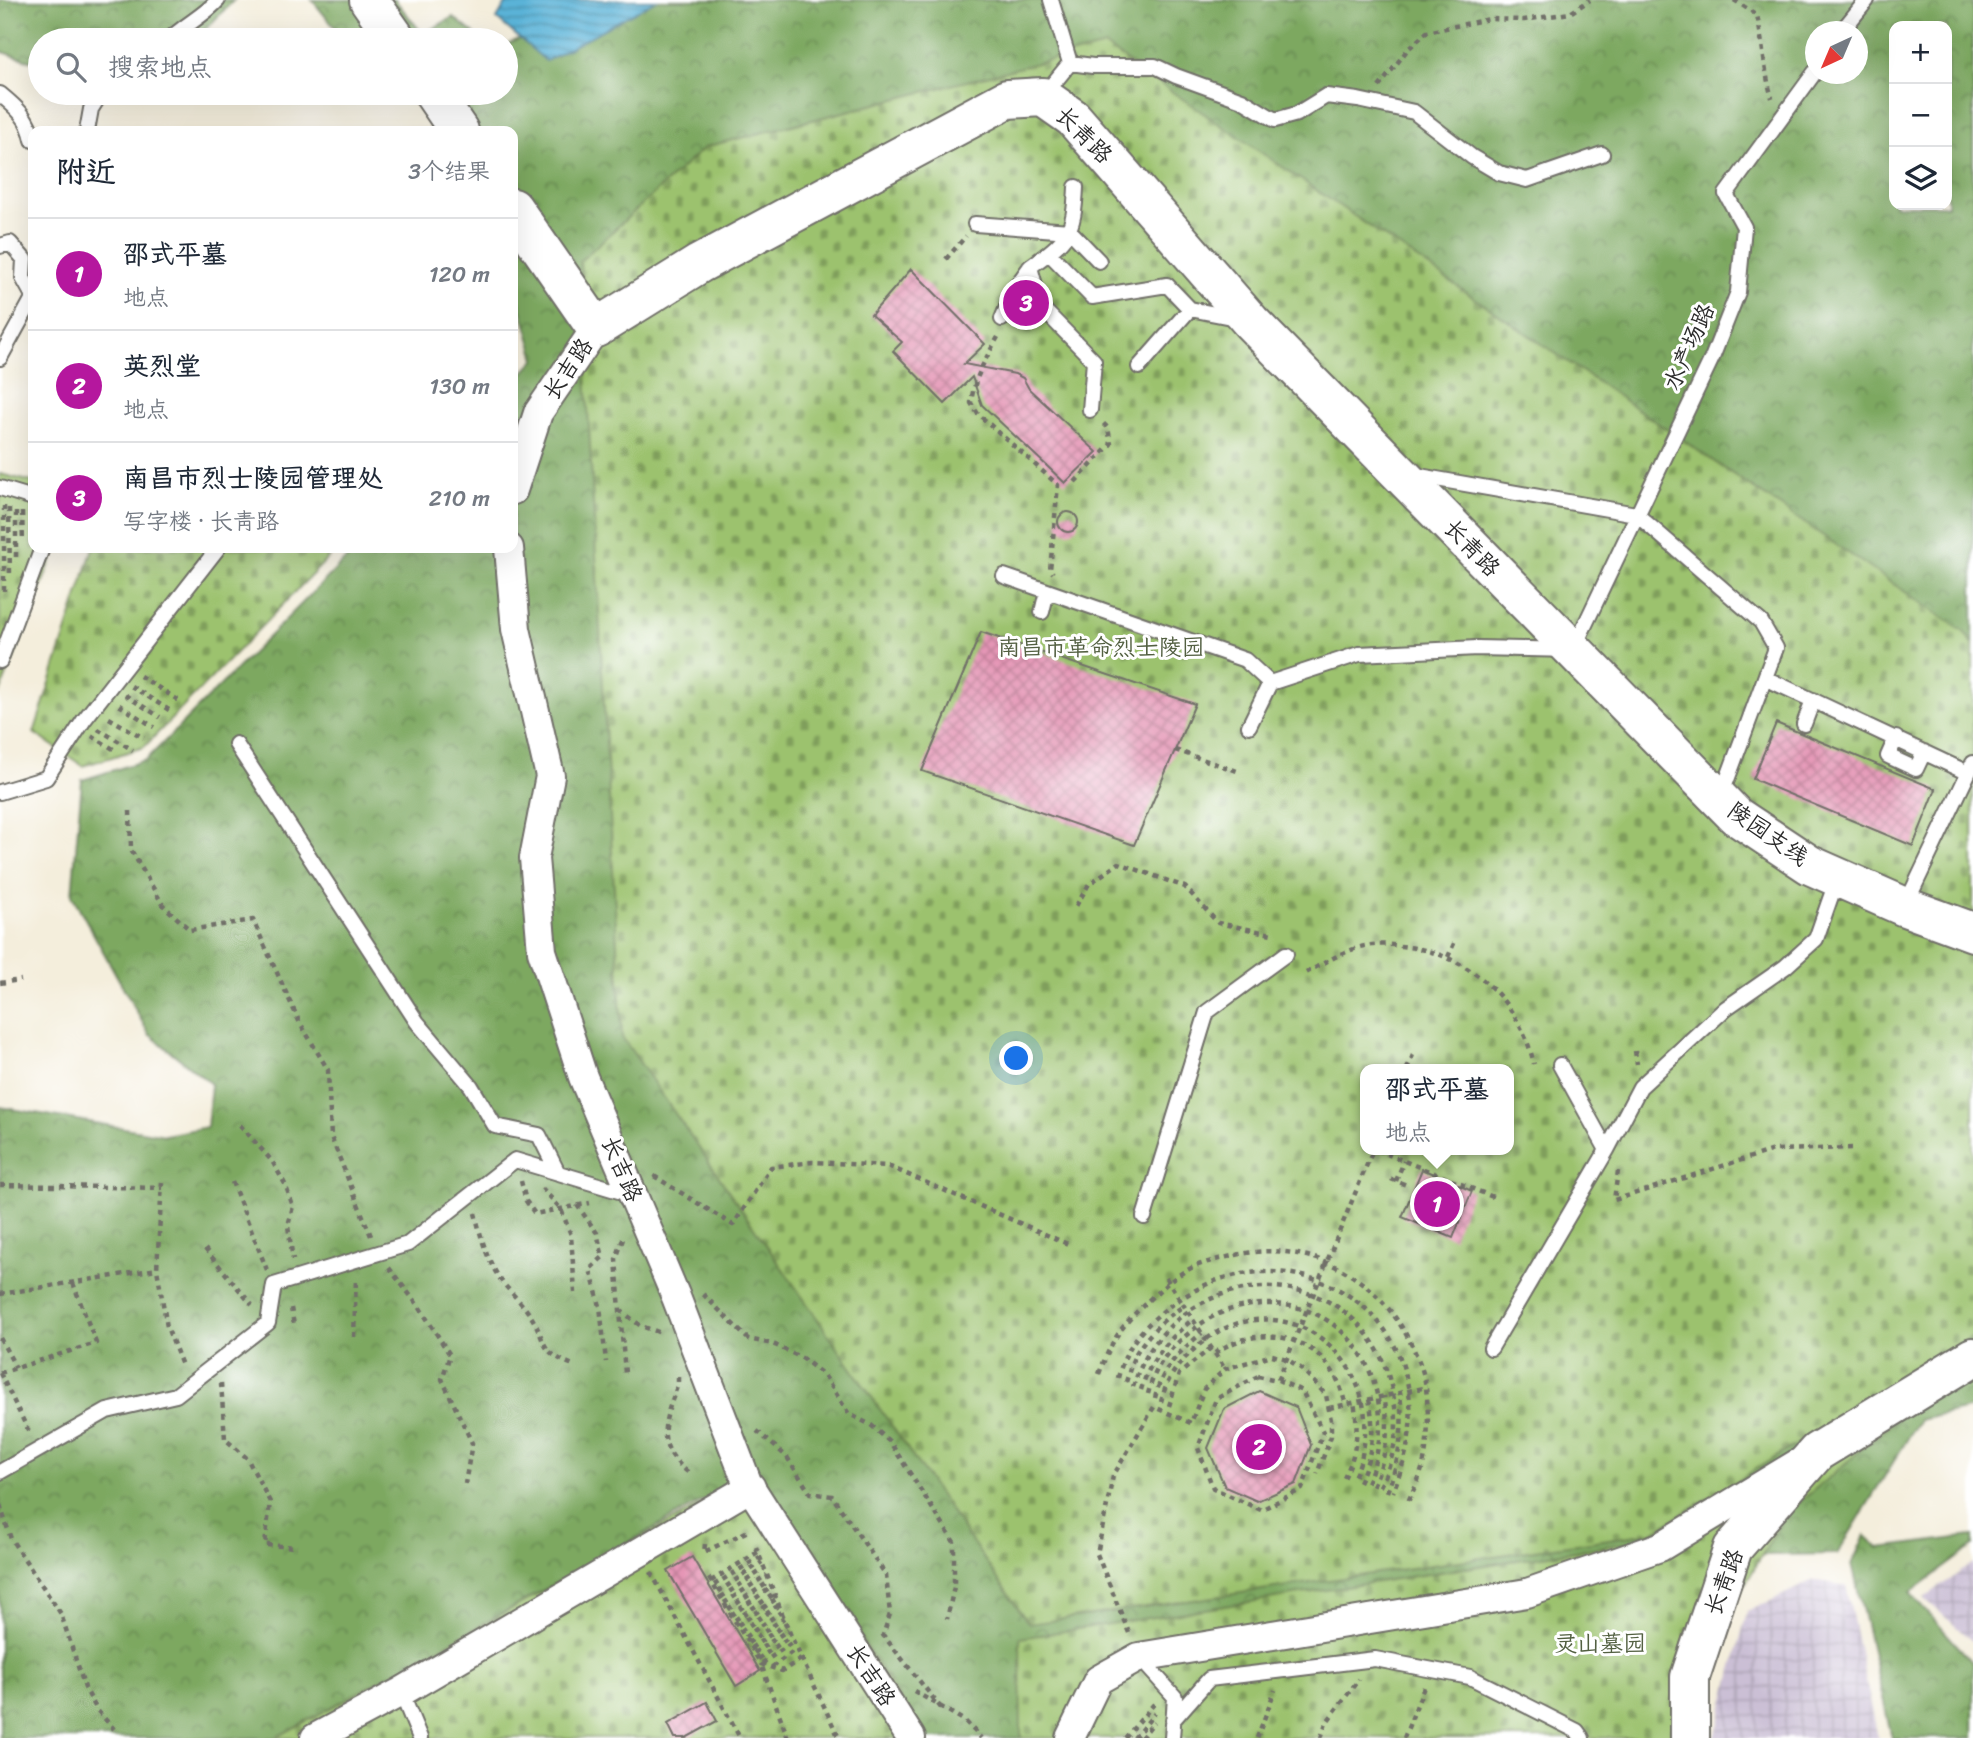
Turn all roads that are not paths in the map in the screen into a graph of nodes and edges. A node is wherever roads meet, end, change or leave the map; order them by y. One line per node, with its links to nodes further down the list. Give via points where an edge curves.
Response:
1 (218, 0): 6 (lane)
2 (369, 0): 7 (street)
3 (1051, 0): 8 (lane)
4 (1867, 0): 5 (lane)
5 (1850, 21)
6 (182, 28)
7 (389, 28)
8 (1070, 63): 11 (lane); 17 (lane, via 1155,66 1242,100 1275,120 1297,114 1326,96 1414,112 1499,173 1527,180)
9 (1807, 84): 37 (lane, 水产场路, via 1726,194 1744,227 1738,292 1712,358)
10 (0, 94): 14 (lane, via 21,110)
11 (1043, 97): 30 (street, 长青路, via 1073,118); 31 (street, 长青路, via 1007,99 699,264)
12 (93, 105): 15 (lane)
13 (442, 105): 16 (street)
14 (29, 126)
15 (88, 126)
16 (456, 126)
17 (1602, 155)
18 (1076, 187): 21 (lane)
19 (518, 219): 31 (street)
20 (975, 225): 21 (lane)
21 (1070, 231): 23 (lane); 24 (lane)
22 (0, 246): 26 (lane, via 10,243 24,259 23,278)
23 (1049, 253): 25 (lane); 28 (lane, via 1093,297 1167,285)
24 (1099, 261)
25 (1030, 267): 29 (lane); 34 (lane, via 1041,307 1094,361)
26 (28, 288)
27 (28, 306): 32 (lane)
28 (1190, 309): 30 (lane); 33 (lane)
29 (1002, 319)
30 (1251, 322): 35 (street, 长青路)
31 (596, 328): 36 (street, 长吉路, via 538,413)
32 (0, 358)
33 (1139, 367)
34 (1090, 410)
35 (1399, 472): 37 (lane); 44 (street, 长青路)
36 (518, 475)
37 (1636, 514): 44 (lane, 水产场路); 46 (lane, via 1761,622 1776,648)
38 (39, 553): 45 (lane)
39 (214, 553): 53 (lane, via 88,715 46,778)
40 (509, 553): 62 (street, 长吉路, via 516,629 550,776 534,858 542,951 583,1077)
41 (1004, 576): 42 (lane)
42 (1047, 591): 43 (lane); 47 (lane, via 1245,660)
43 (1041, 612)
44 (1573, 650): 47 (lane, via 1359,654); 54 (street, 陵园支线)
45 (0, 662)
46 (1765, 678): 48 (lane); 54 (lane, via 1749,742)
47 (1270, 683): 50 (lane)
48 (1813, 700): 49 (lane); 52 (lane, via 1924,752)
49 (1804, 724)
50 (1249, 726)
51 (236, 744): 61 (lane, via 417,1022 471,1086 495,1126 538,1135)
52 (1971, 768): 56 (lane, via 1936,825)
53 (0, 792)
54 (1718, 805): 55 (street, 陵园支线, via 1810,865)
55 (1837, 877): 56 (street, 陵园支线); 60 (lane, via 1816,939 1726,1008 1640,1087)
56 (1905, 907): 57 (street, 陵园支线)
57 (1973, 932)
58 (1286, 954): 63 (lane, via 1207,1012)
59 (1560, 1065): 60 (lane)
60 (1607, 1150): 64 (lane)
61 (558, 1173): 62 (lane); 67 (lane, via 515,1160 408,1244 279,1285 268,1323 177,1395 107,1411)
62 (633, 1196): 68 (street, 长吉路)
63 (1144, 1217)
64 (1491, 1348)
65 (1973, 1357): 66 (street, 长青路)
66 (1817, 1452): 69 (street, via 1660,1546 1527,1593); 78 (street, 长青路, via 1733,1548 1690,1677)
67 (0, 1472)
68 (751, 1487): 70 (street); 74 (street, 长吉路)
69 (1139, 1657): 71 (lane, via 1175,1698); 75 (street, via 1098,1680)
70 (401, 1692): 72 (street); 73 (lane)
71 (1173, 1720): 76 (lane); 77 (lane, via 1209,1679 1375,1659 1470,1677 1577,1731)
72 (315, 1738)
73 (420, 1738)
74 (911, 1738)
75 (1070, 1738)
76 (1172, 1738)
77 (1582, 1738)
78 (1690, 1738)

